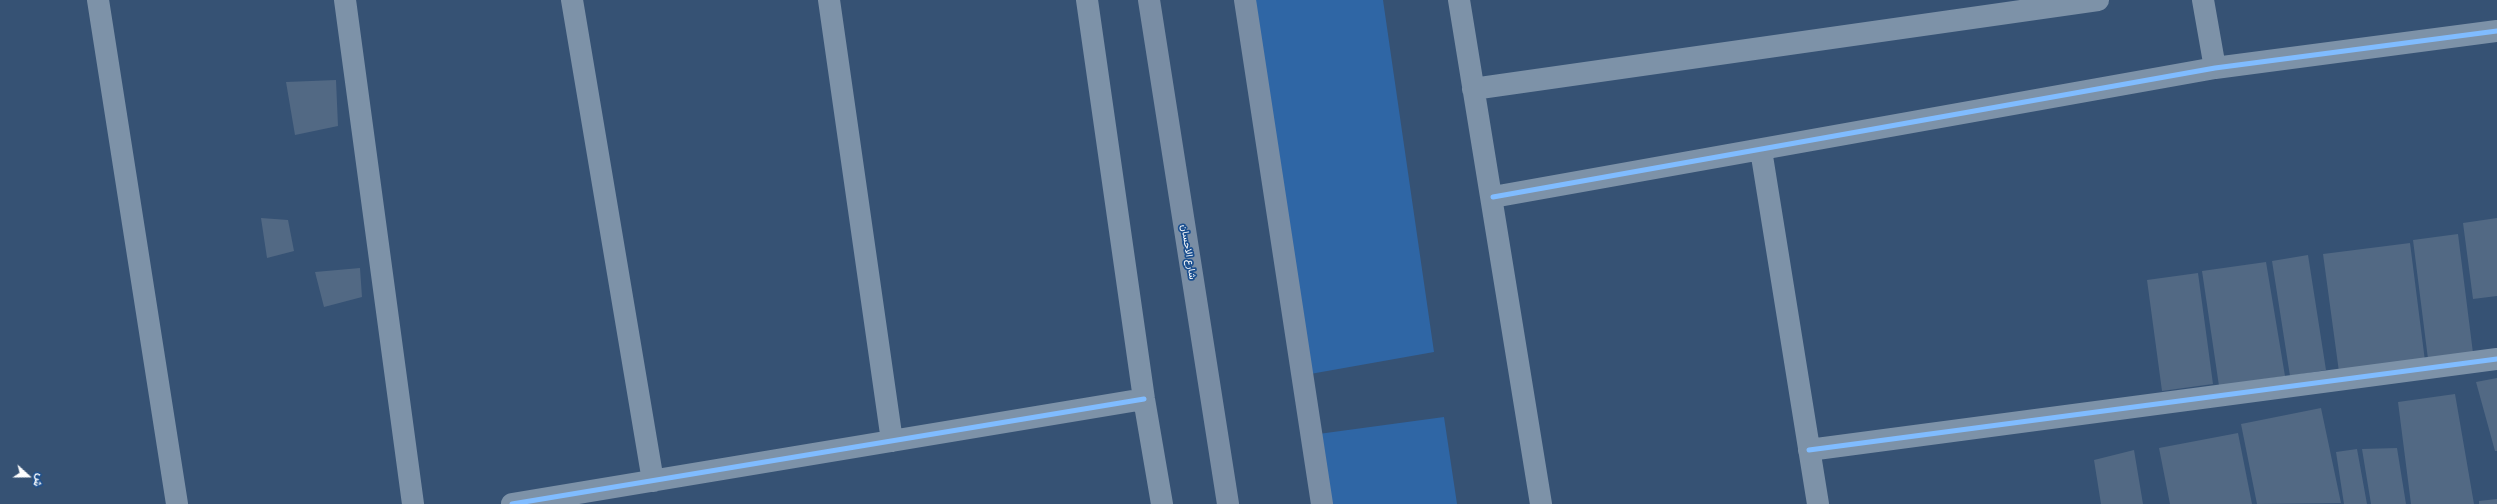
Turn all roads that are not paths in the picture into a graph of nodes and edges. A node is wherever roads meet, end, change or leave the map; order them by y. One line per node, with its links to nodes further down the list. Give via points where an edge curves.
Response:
1 (98, 0): 22 (street)
2 (346, 0): 23 (street)
3 (572, 0): 20 (street)
4 (829, 0): 18 (street)
5 (1087, 0): 17 (street)
6 (1149, 0): 26 (street, شارع الاحسان)
7 (1245, 0): 27 (street)
8 (1459, 0): 13 (street)
9 (2098, 0): 13 (street)
10 (2203, 0): 12 (street)
11 (2497, 31): 12 (street)
12 (2215, 68): 14 (street)
13 (1473, 89): 15 (street)
14 (1761, 150): 15 (street); 19 (street)
15 (1493, 196): 28 (street)
16 (2497, 359): 19 (street)
17 (1144, 399): 18 (street); 25 (street)
18 (892, 441): 20 (street)
19 (1810, 450): 29 (street)
20 (653, 481): 21 (street)
21 (552, 501): 24 (street)
22 (177, 504)
23 (413, 504)
24 (512, 504)
25 (1162, 504)
26 (1228, 504)
27 (1322, 504)
28 (1541, 504)
29 (1818, 504)

